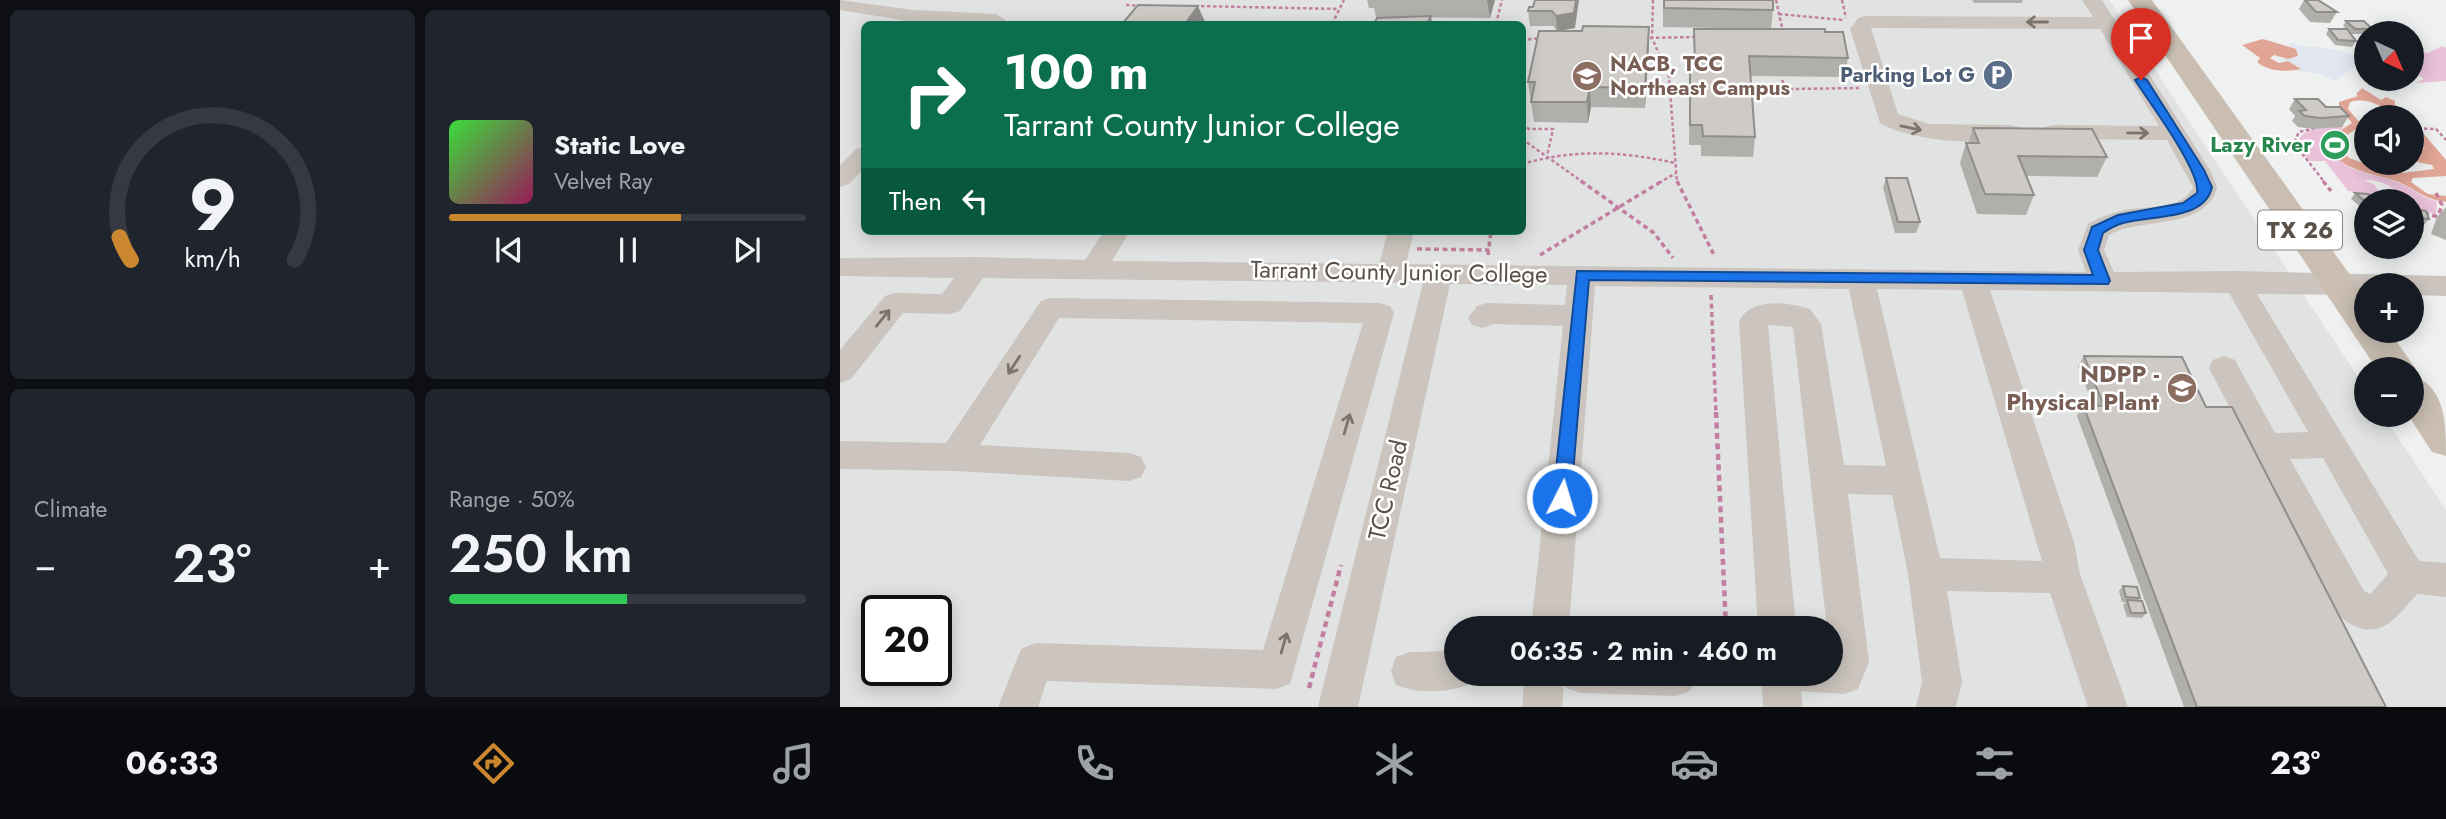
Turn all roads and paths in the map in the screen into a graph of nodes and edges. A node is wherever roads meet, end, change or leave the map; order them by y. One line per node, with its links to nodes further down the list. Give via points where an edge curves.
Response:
1 (907, 0): 18 (street)
2 (1144, 0): 12 (path)
3 (1245, 0): 15 (path)
4 (1344, 0): 16 (path)
5 (1502, 0): 20 (path)
6 (1654, 0): 27 (path)
7 (1776, 0): 17 (path)
8 (2091, 0): 22 (street)
9 (2140, 0): 68 (main road, TX 26)
10 (840, 4): 18 (street, via 914,16)
11 (1126, 5): 12 (path)
12 (1140, 6): 13 (path)
13 (1153, 6)
14 (1191, 6): 15 (path)
15 (1241, 6): 16 (path)
16 (1339, 9): 19 (path)
17 (1779, 14): 21 (path); 23 (path, via 1786,36)
18 (999, 17)
19 (1333, 21)
20 (1497, 21)
21 (1847, 21)
22 (2106, 23): 34 (street); 34 (street, one-way to 34, via 1865,22 1860,29 1888,118 1896,125 1917,131)
23 (1772, 36)
24 (1549, 37): 28 (path)
25 (1703, 37): 27 (path)
26 (1639, 38): 27 (path)
27 (1652, 38): 40 (path, via 1669,77)
28 (1526, 40)
29 (1782, 80): 30 (path, via 1792,89)
30 (1864, 88)
31 (2324, 126): 43 (path, via 2304,129 2294,143)
32 (1526, 127): 37 (path, via 1552,129)
33 (2424, 128): 35 (path, via 2436,129)
34 (2175, 133): 66 (street, via 2203,179 2203,195 2187,207 2118,219 2096,230 2091,250)
35 (2446, 140)
36 (1526, 142): 37 (path)
37 (1547, 156): 39 (path); 40 (path, via 1610,149); 45 (path)
38 (861, 157): 42 (street)
39 (1526, 163)
40 (1676, 163): 41 (path)
41 (1676, 173): 45 (path); 57 (path)
42 (840, 179)
43 (2331, 191)
44 (2436, 193): 46 (path)
45 (1618, 208): 54 (path); 56 (path, via 1654,233)
46 (2443, 208): 48 (path)
47 (2424, 213): 48 (path)
48 (2438, 216): 49 (path)
49 (2446, 219)
50 (1114, 235): 60 (street)
51 (1491, 235): 52 (path)
52 (1489, 250): 53 (path); 55 (path)
53 (1395, 251): 61 (street, Tarrant County Junior College); 62 (street, Tarrant County Junior College)
54 (1540, 255)
55 (1488, 261)
56 (1676, 263)
57 (1718, 265)
58 (840, 267): 59 (street, Tarrant County Junior College)
59 (977, 267): 60 (street, Tarrant County Junior College); 76 (street, one-way to 59, via 895,303 950,304)
60 (1094, 268): 61 (street, Tarrant County Junior College)
61 (1271, 270): 72 (street)
62 (1439, 273): 63 (street, Tarrant County Junior College); 99 (street, TCC Road)
63 (1582, 275): 64 (street, Tarrant County Junior College); 73 (street)
64 (1861, 278): 65 (street, Tarrant County Junior College); 85 (street)
65 (1973, 280): 66 (street, Tarrant County Junior College); 87 (street, via 2056,542)
66 (2103, 281): 67 (street, Tarrant County Junior College)
67 (2236, 281): 68 (street, Tarrant County Junior College); 79 (street)
68 (2337, 282): 69 (street, Tarrant County Junior College); 71 (main road, TX 26)
69 (2446, 286)
70 (1710, 288): 91 (path)
71 (2354, 307)
72 (1254, 309): 82 (street, one-way to 82, via 1051,308); 98 (street, one-way to 72, via 1035,662 1276,670 1380,313)
73 (1578, 316): 74 (street, via 1487,313); 90 (street)
74 (1482, 318)
75 (2224, 368): 80 (street)
76 (840, 370)
77 (2424, 408): 78 (main road)
78 (2446, 440)
79 (2332, 445): 80 (street); 88 (street)
80 (2267, 446): 88 (street, via 2351,603 2362,612 2378,612)
81 (840, 455): 82 (street)
82 (955, 457): 83 (street)
83 (1129, 467)
84 (1829, 479): 85 (street); 92 (street, via 1807,324 1800,316 1762,314 1753,321); 95 (street, via 1850,662)
85 (1906, 481): 86 (street)
86 (1926, 574): 87 (street, via 2037,578); 102 (street, via 1942,682)
87 (2062, 574): 103 (street)
88 (2409, 577): 89 (street)
89 (2446, 580)
90 (1551, 616)
91 (1725, 616)
92 (1776, 616)
93 (1444, 670): 94 (street)
94 (1410, 671)
95 (1843, 675)
96 (1544, 686): 100 (street)
97 (1781, 686): 101 (street)
98 (1018, 707)
99 (1338, 707)
100 (1542, 707)
101 (1783, 707)
102 (1936, 707)
103 (2108, 707)

